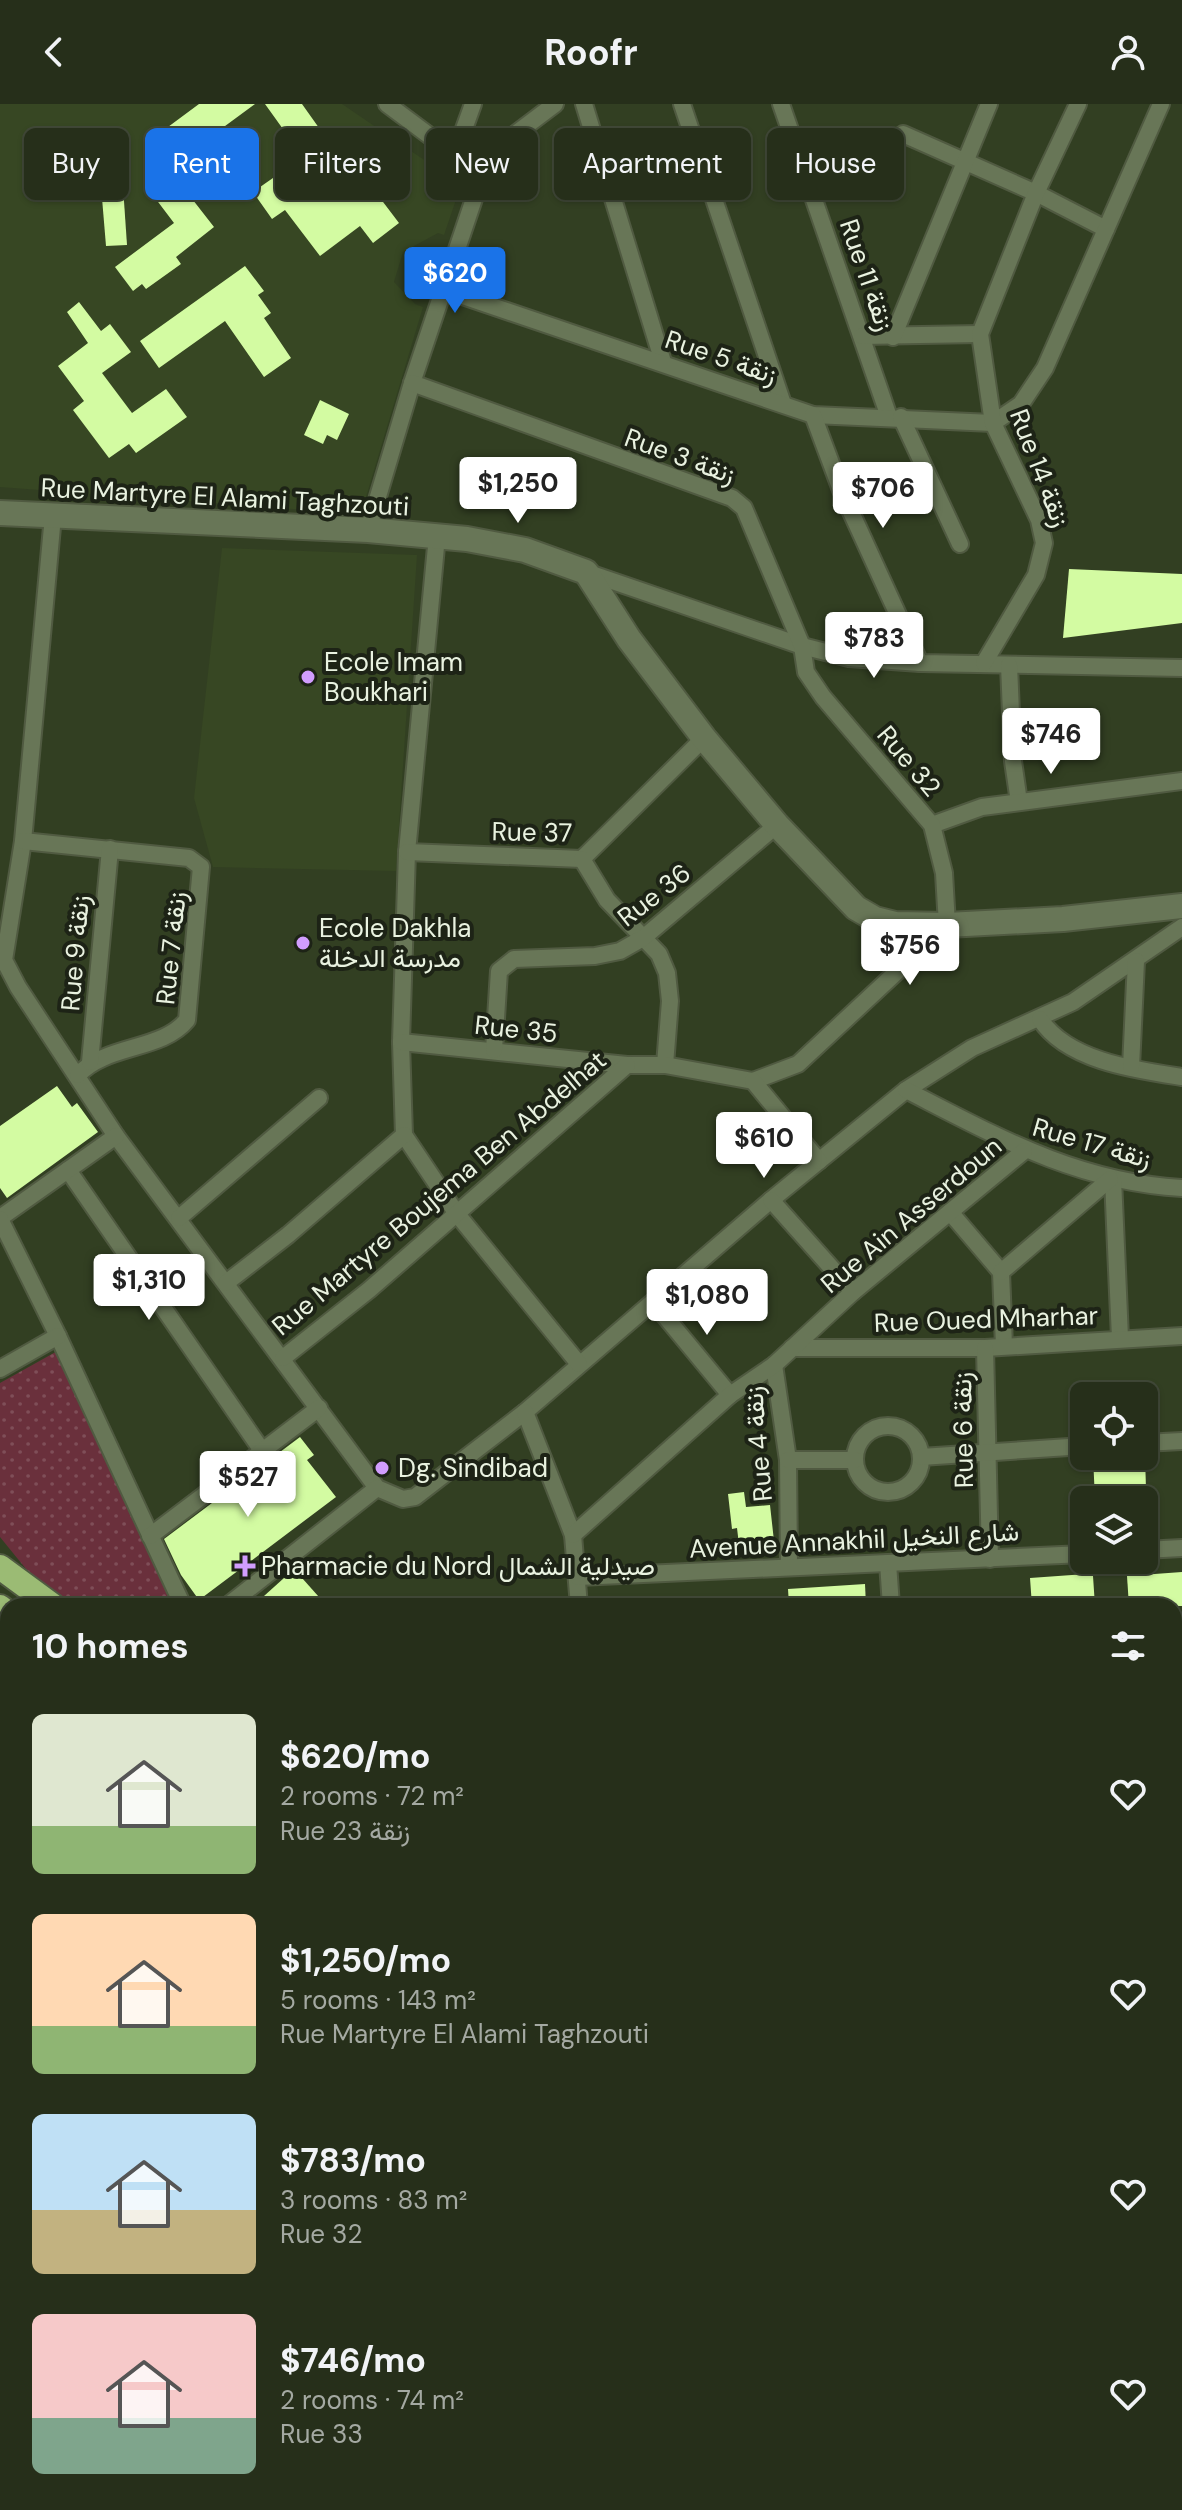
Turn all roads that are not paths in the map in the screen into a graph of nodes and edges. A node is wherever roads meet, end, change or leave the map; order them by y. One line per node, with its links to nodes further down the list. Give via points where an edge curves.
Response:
1 (387, 104): 10 (street)
2 (473, 104): 12 (street)
3 (555, 104): 13 (street)
4 (584, 104): 23 (street)
5 (682, 104): 25 (street)
6 (781, 104): 21 (street, Rue 11 زنقة)
7 (989, 104): 15 (street)
8 (1078, 104): 16 (street, Rue 14 زنقة)
9 (1161, 104): 18 (street)
10 (406, 110): 11 (street)
11 (426, 128)
12 (464, 128)
13 (523, 128)
14 (904, 134): 15 (street)
15 (964, 160): 16 (street); 22 (street)
16 (1036, 193): 18 (street); 20 (street, Rue 14 زنقة)
17 (473, 200): 19 (street)
18 (1106, 229): 28 (street, via 1045,368 1021,404)
19 (442, 289): 23 (street, Rue 5 زنقة); 24 (street)
20 (980, 334): 22 (street); 28 (street, Rue 14 زنقة)
21 (862, 336): 22 (street); 27 (street, Rue 11 زنقة)
22 (893, 337)
23 (663, 362): 25 (street, Rue 5 زنقة)
24 (412, 383): 31 (street); 35 (street, Rue 3 زنقة, via 732,498 755,529)
25 (783, 404): 26 (street, Rue 5 زنقة)
26 (813, 415): 27 (street, Rue 5 زنقة); 36 (street, via 841,490)
27 (895, 417): 28 (street, Rue 5 زنقة); 33 (street, Rue 11 زنقة)
28 (993, 423): 37 (street, Rue 14 زنقة, via 1039,520 1044,543 1036,575)
29 (0, 513): 30 (street, Rue Martyre El Alami Taghzouti)
30 (53, 516): 31 (street, Rue Martyre El Alami Taghzouti); 45 (street)
31 (368, 530): 32 (street, Rue Martyre El Alami Taghzouti)
32 (437, 536): 34 (street, Rue Martyre El Alami Taghzouti, via 525,550); 47 (street)
33 (960, 544)
34 (586, 572): 35 (street); 40 (street)
35 (802, 646): 36 (street, via 849,658); 44 (street, Rue 32, via 806,672 823,697)
36 (920, 663): 37 (street)
37 (984, 663): 38 (street)
38 (1009, 665): 39 (street); 42 (street)
39 (1182, 668)
40 (704, 738): 43 (street); 48 (street, Rue 37)
41 (1182, 781): 42 (street)
42 (1019, 802): 44 (street, via 982,807)
43 (777, 825): 50 (street, via 856,908 895,924); 52 (street, Rue 36)
44 (932, 825): 50 (street, via 944,873)
45 (23, 841): 46 (street); 53 (street)
46 (110, 849): 58 (street, Rue 9 زنقة); 58 (street, Rue 7 زنقة, via 189,858 201,867 202,875 187,1020 168,1034)
47 (407, 852): 48 (street, Rue 37); 56 (street)
48 (582, 859): 52 (street, via 607,900)
49 (1182, 906): 50 (street)
50 (947, 925): 64 (street, via 798,1064)
51 (1182, 927): 54 (street)
52 (643, 938): 57 (street, Rue 36, via 620,951 595,956 514,959 499,971); 60 (street, via 659,954 667,973)
53 (2, 960): 62 (street)
54 (1136, 961): 55 (street); 61 (street)
55 (1040, 1019): 61 (street, via 1051,1035 1071,1047); 65 (street, via 972,1048)
56 (401, 1042): 57 (street, Rue 35); 67 (street)
57 (494, 1050): 59 (street, Rue 35)
58 (90, 1062): 62 (street, Rue 7 زنقة)
59 (627, 1065): 60 (street, Rue 35); 76 (street, Rue Martyre Boujema Ben Abdelhat)
60 (665, 1065): 64 (street, Rue 35)
61 (1131, 1067): 63 (street)
62 (78, 1075): 68 (street)
63 (1182, 1077)
64 (753, 1081): 70 (street)
65 (906, 1090): 69 (street, Rue 17 زنقة); 70 (street)
66 (319, 1098): 78 (street)
67 (404, 1135): 76 (street); 80 (street)
68 (116, 1136): 71 (street); 78 (street)
69 (1024, 1151): 72 (street, Rue 17 زنقة); 75 (street, Rue Ain Asserdoun)
70 (819, 1161): 74 (street)
71 (68, 1170): 77 (street); 100 (street)
72 (1112, 1179): 73 (street, Rue 17 زنقة); 79 (street); 85 (street)
73 (1182, 1188)
74 (771, 1200): 81 (street); 82 (street)
75 (950, 1212): 79 (street); 81 (street, Rue Ain Asserdoun)
76 (457, 1214): 89 (street, Rue Martyre Boujema Ben Abdelhat); 90 (street)
77 (0, 1218): 83 (street)
78 (179, 1218): 80 (street)
79 (1001, 1272): 86 (street)
80 (226, 1283): 89 (street)
81 (853, 1292): 87 (street, Rue Ain Asserdoun)
82 (654, 1303): 90 (street); 93 (street)
83 (58, 1336): 92 (street); 106 (street)
84 (1182, 1336): 85 (street, Rue Oued Mharhar)
85 (1120, 1338): 86 (street, Rue Oued Mharhar)
86 (1004, 1346): 88 (street, Rue Oued Mharhar)
87 (792, 1348): 88 (street, Rue Oued Mharhar); 91 (street, Rue Ain Asserdoun)
88 (985, 1348): 99 (street, Rue 6 زنقة)
89 (283, 1358): 94 (street)
90 (579, 1364): 95 (street)
91 (774, 1365): 93 (street, Rue Ain Asserdoun); 102 (street, Rue 4 زنقة)
92 (0, 1369)
93 (730, 1395): 105 (street, Rue Ain Asserdoun)
94 (319, 1408): 100 (street); 104 (street)
95 (525, 1412): 104 (street, via 415,1497 403,1499); 105 (street)
96 (1182, 1441): 97 (street)
97 (1158, 1442)
98 (1070, 1447): 99 (street)
99 (987, 1451): 101 (street); 110 (street, Rue 6 زنقة)
100 (263, 1452): 106 (street)
101 (921, 1457): 103 (street, via 914,1438 886,1425 860,1440); 103 (street, via 908,1485 889,1492 869,1486)
102 (788, 1460): 103 (street); 112 (street, Rue 4 زنقة)
103 (855, 1460)
104 (377, 1488): 117 (street)
105 (573, 1535): 114 (street)
106 (150, 1536): 116 (street)
107 (1182, 1548): 108 (street)
108 (1158, 1549)
109 (1070, 1555): 110 (street, Avenue Annakhil شارع النخيل)
110 (990, 1559): 111 (street, Avenue Annakhil شارع النخيل)
111 (888, 1563): 112 (street, Avenue Annakhil شارع النخيل); 119 (street)
112 (789, 1566): 114 (street, Avenue Annakhil شارع النخيل)
113 (0, 1567): 115 (highway)
114 (578, 1577): 118 (street)
115 (42, 1598)
116 (179, 1598)
117 (237, 1598)
118 (579, 1598)
119 (890, 1598)

